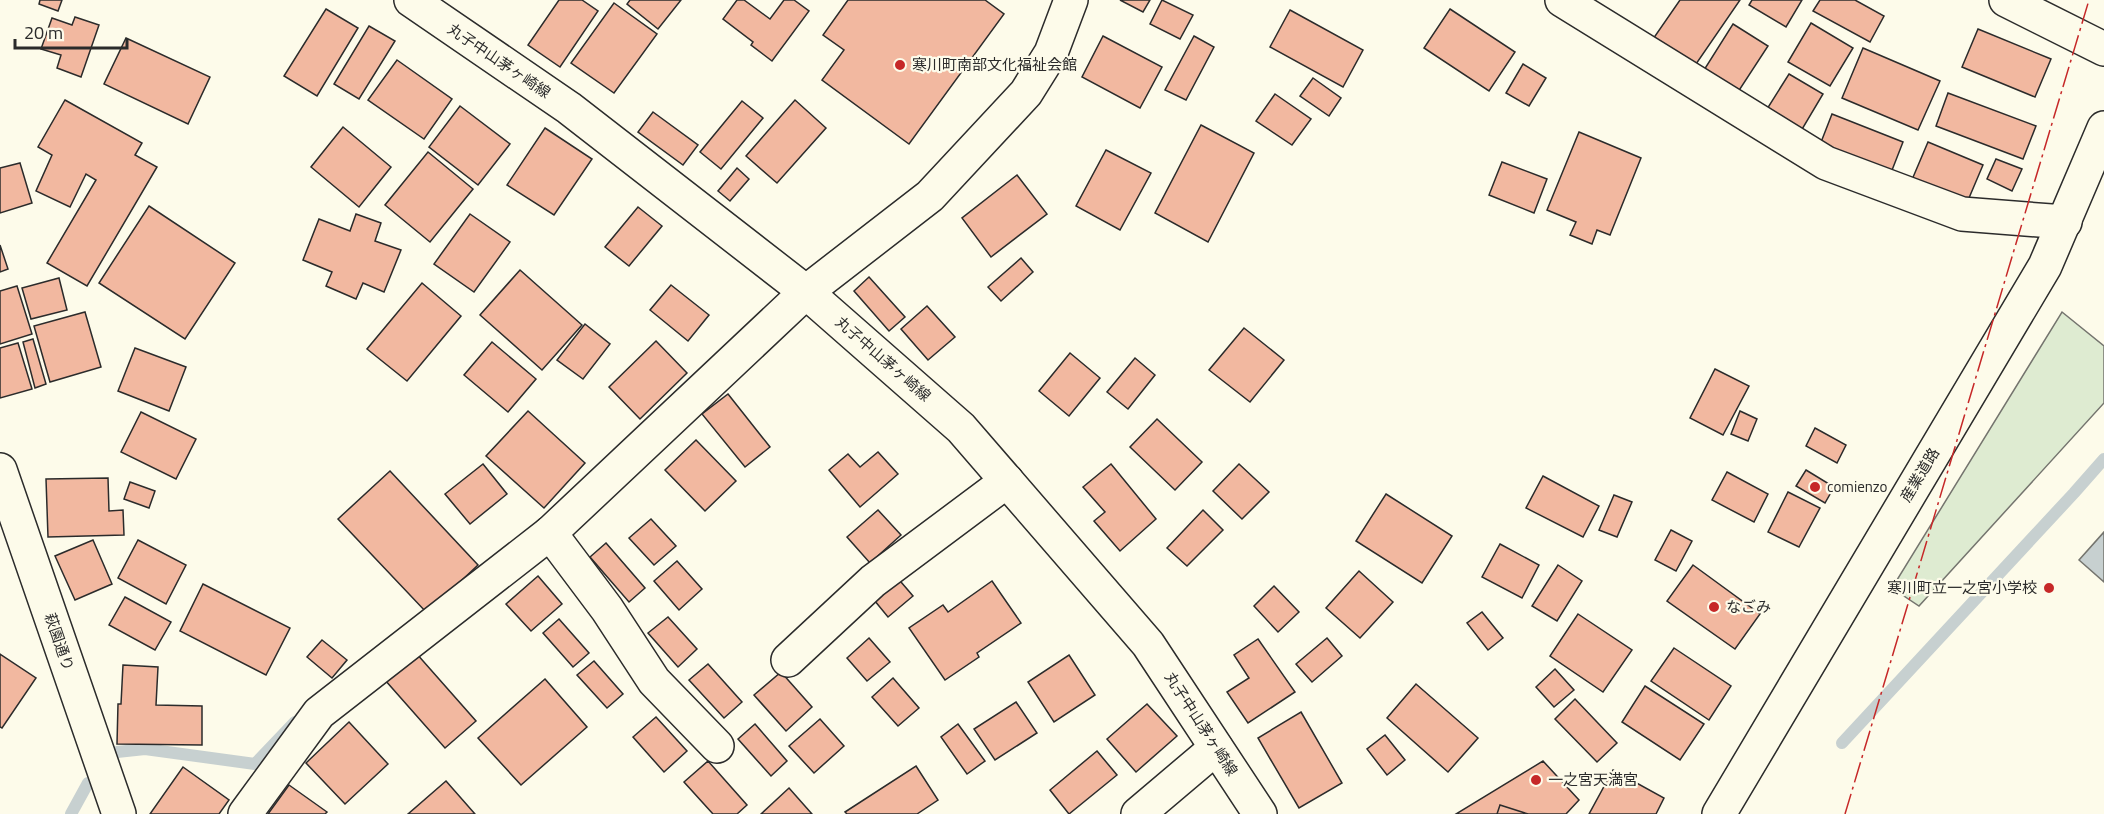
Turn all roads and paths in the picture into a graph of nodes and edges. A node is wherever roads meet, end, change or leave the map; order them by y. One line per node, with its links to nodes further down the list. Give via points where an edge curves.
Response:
1 (411, 0): 8 (main road, 丸子中山茅ヶ崎線, via 569,108)
2 (1071, 0): 8 (main road, via 1051,53 1026,93 930,196)
3 (1562, 0): 7 (main road, via 1826,163 1962,214)
4 (2006, 0): 5 (main road)
5 (2104, 49)
6 (2104, 128): 7 (main road, 産業道路)
7 (2065, 222): 20 (main road, 産業道路, via 2045,266)
8 (806, 292): 10 (main road, 丸子中山茅ヶ崎線, via 961,428); 11 (main road)
9 (0, 470): 15 (main road, 萩園通り)
10 (1007, 481): 12 (main road, via 873,581); 14 (main road, 丸子中山茅ヶ崎線, via 1148,644)
11 (550, 533): 13 (main road, via 608,609 654,681); 17 (main road, via 319,713)
12 (788, 660)
13 (717, 746)
14 (1216, 748): 18 (main road); 19 (main road, 丸子中山茅ヶ崎線)
15 (113, 799): 16 (main road)
16 (91, 814)
17 (244, 814)
18 (1138, 814)
19 (1260, 814)
20 (1719, 814)

